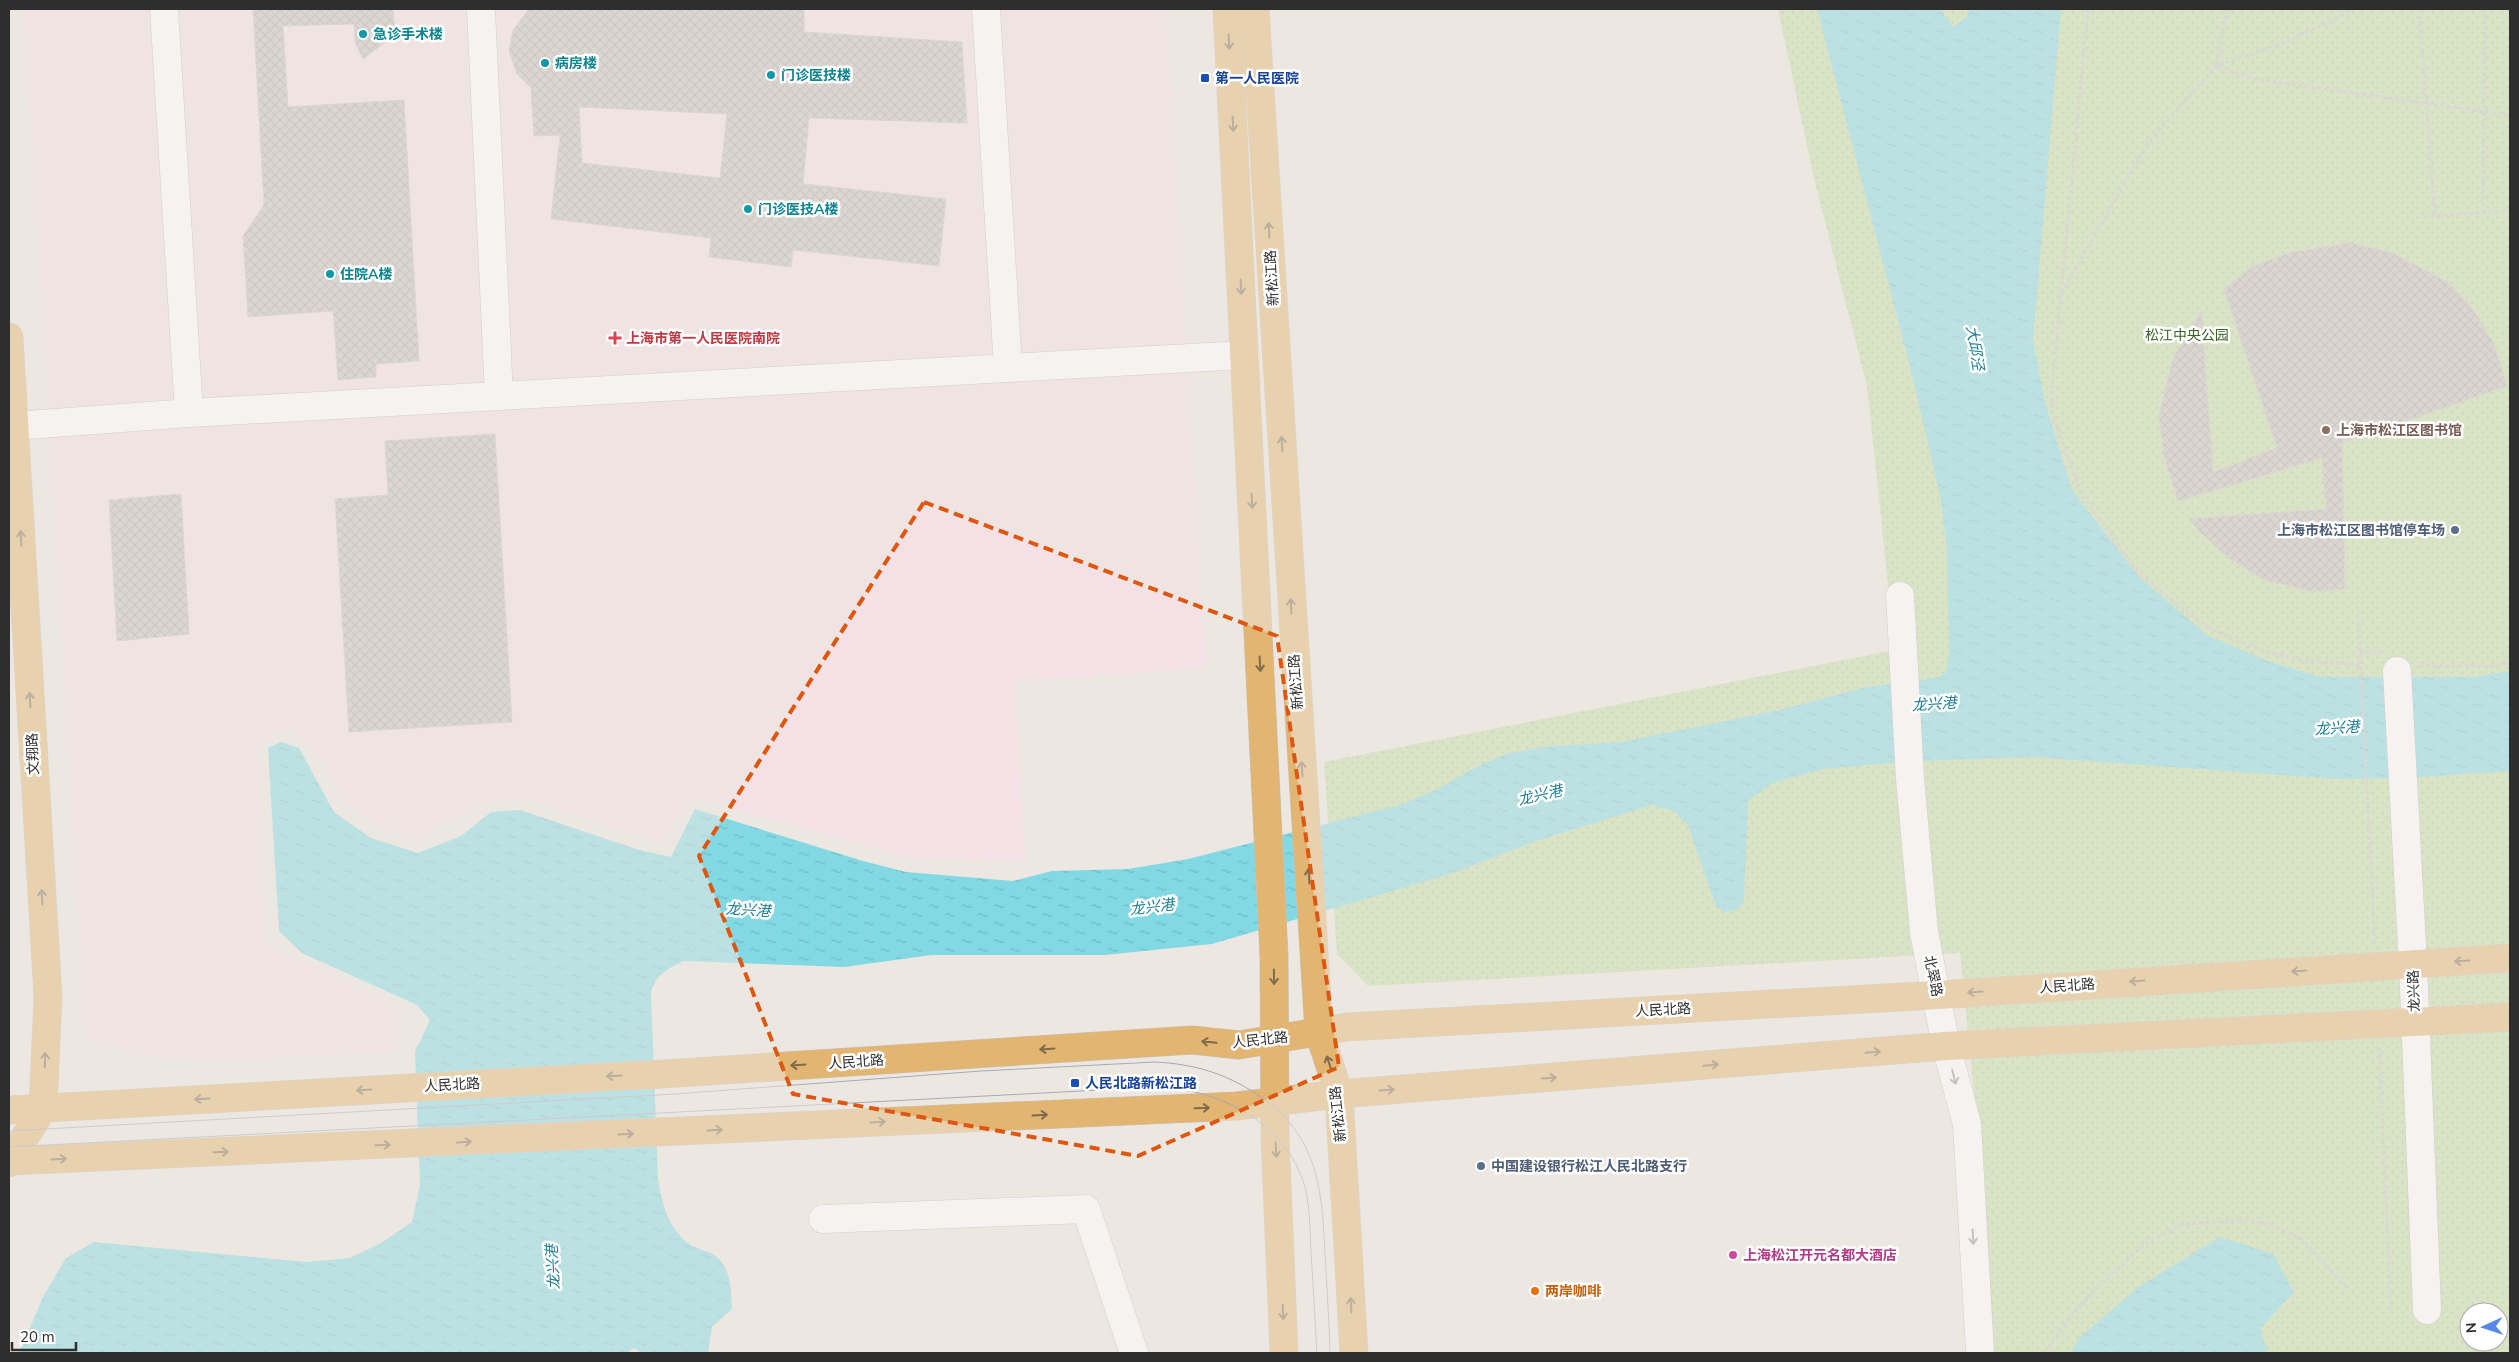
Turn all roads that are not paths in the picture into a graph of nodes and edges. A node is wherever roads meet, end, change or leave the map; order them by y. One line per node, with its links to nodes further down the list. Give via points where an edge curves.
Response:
1 (164, 9): 10 (street)
2 (480, 9): 9 (street)
3 (986, 9): 8 (street)
4 (1227, 9): 7 (main road, one-way to 7)
5 (1256, 9): 19 (main road, 新松江路, one-way to 5)
6 (9, 337): 11 (main road, 文翔路)
7 (1244, 355): 8 (street); 20 (main road, one-way to 20, via 1268,829)
8 (1008, 368): 9 (street)
9 (499, 396): 10 (street)
10 (189, 413): 11 (street)
11 (14, 426): 24 (main road, 文翔路, one-way to 11, via 48,997)
12 (1900, 596): 16 (street, 北翠路, via 1910,779 1924,932)
13 (2400, 663): 15 (street, 龙兴路)
14 (2510, 958): 15 (main road, 人民北路, one-way to 15)
15 (2413, 964): 16 (main road, 人民北路, one-way to 16); 18 (street, 龙兴路)
16 (1938, 995): 19 (main road, 人民北路); 21 (street, 北翠路)
17 (2510, 1016): 18 (main road)
18 (2416, 1022): 21 (main road); 28 (street, 龙兴路)
19 (1319, 1032): 20 (main road, 人民北路); 22 (main road, 新松江路, one-way to 19)
20 (1275, 1039): 23 (main road); 24 (main road, 人民北路, one-way to 24, via 1239,1045 1192,1040 663,1074)
21 (1946, 1046): 22 (main road, one-way to 21); 32 (street, 北翠路, one-way to 32, via 1966,1124)
22 (1339, 1094): 23 (main road); 31 (main road, 新松江路, one-way to 22)
23 (1274, 1101): 26 (main road, one-way to 23, via 1206,1108); 30 (main road, one-way to 30)
24 (43, 1108): 25 (main road, 人民北路); 26 (main road, 文翔路)
25 (9, 1110)
26 (9, 1161)
27 (824, 1219): 29 (street, via 1086,1209)
28 (2427, 1310)
29 (1134, 1353)
30 (1284, 1353)
31 (1354, 1353)
32 (1980, 1353)

